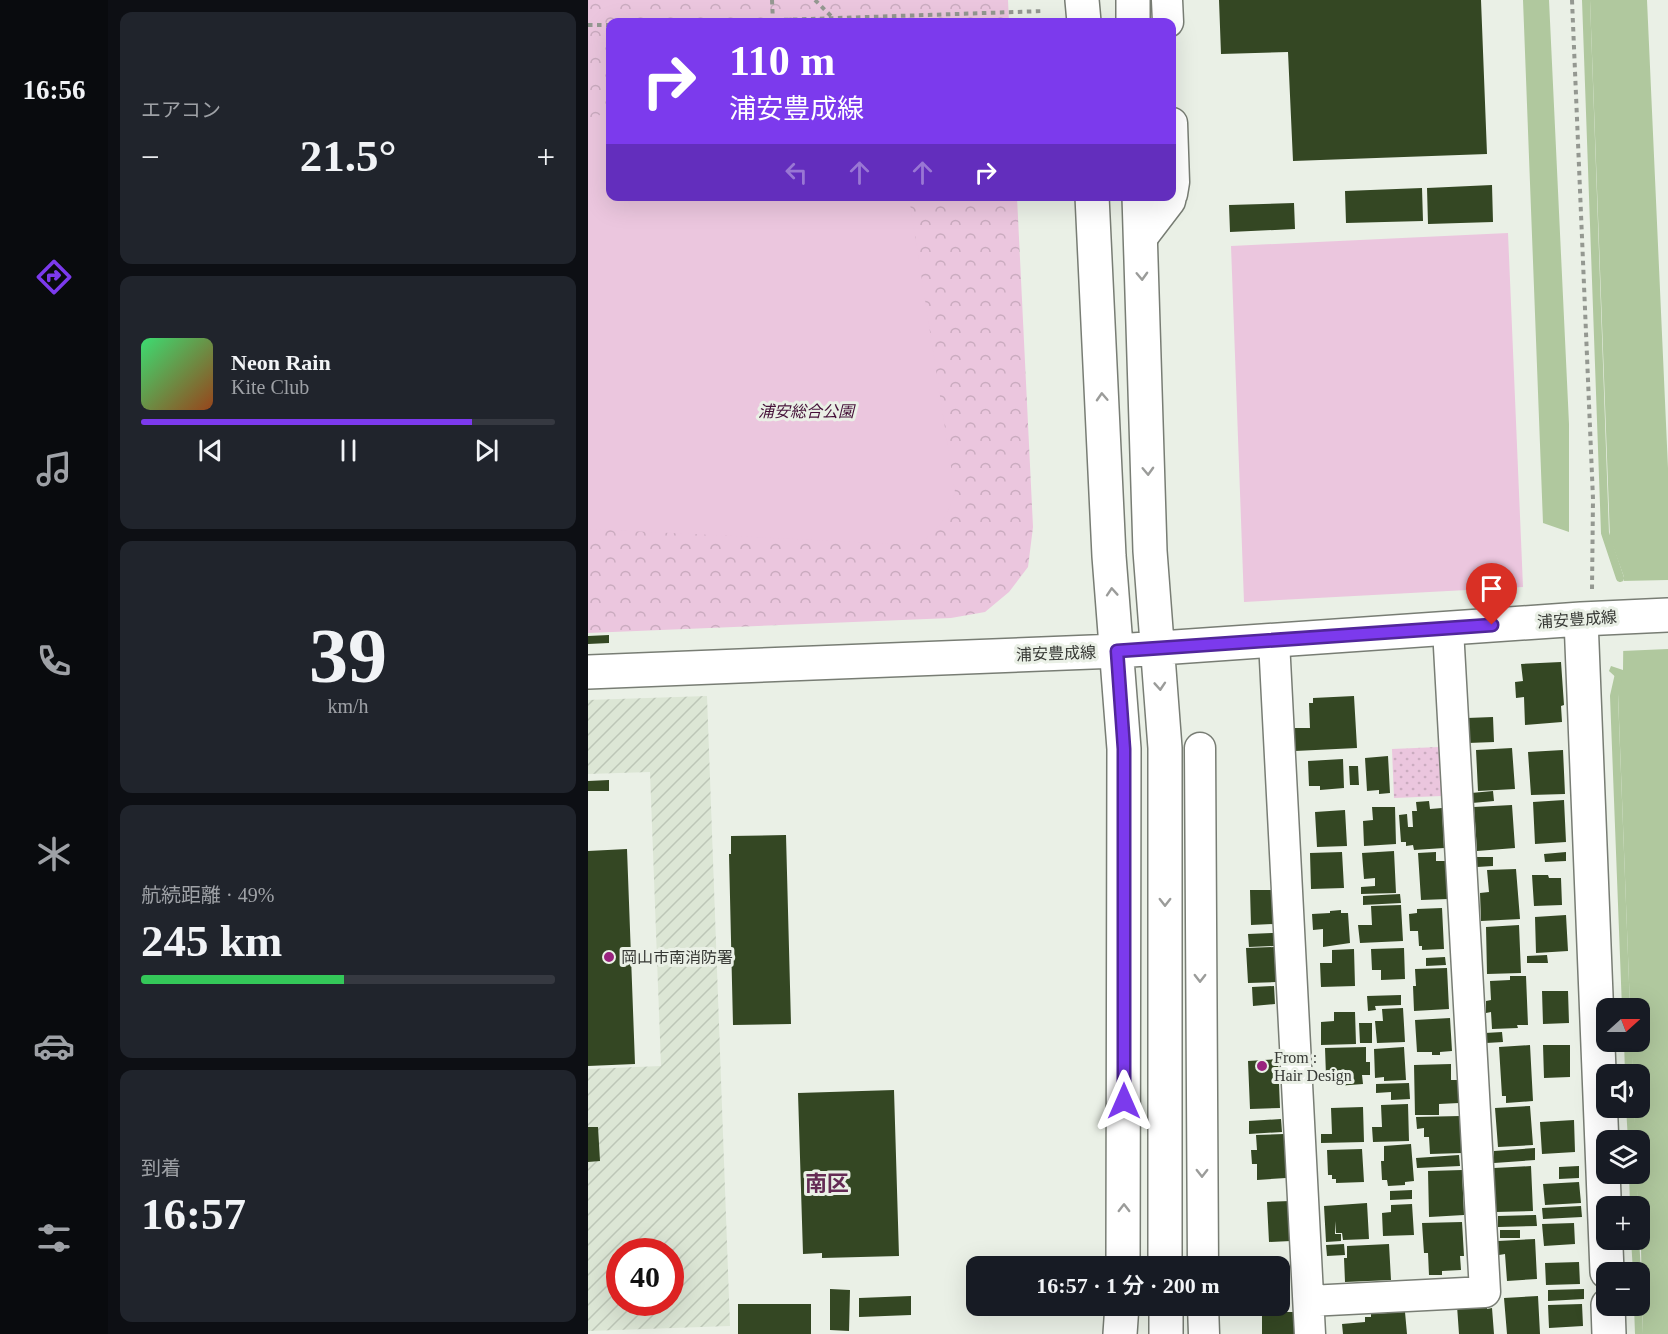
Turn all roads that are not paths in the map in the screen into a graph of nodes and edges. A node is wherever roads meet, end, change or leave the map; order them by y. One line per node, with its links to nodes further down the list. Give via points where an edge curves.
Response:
1 (1082, 0): 4 (street)
2 (1133, 0): 5 (street)
3 (1167, 0): 6 (street)
4 (1083, 18)
5 (1133, 18)
6 (1168, 18)
7 (1092, 201): 16 (street, one-way to 7)
8 (1139, 201): 10 (street)
9 (1170, 201): 10 (street)
10 (1141, 239): 15 (street, one-way to 15, via 1150,551)
11 (1596, 610): 12 (street, 浦安豊成線); 13 (street, 浦安豊成線); 24 (street)
12 (1668, 615)
13 (1448, 629): 14 (street, 浦安豊成線); 25 (street, via 1485,1292)
14 (1274, 641): 15 (street, 浦安豊成線); 25 (street)
15 (1158, 648): 16 (street, 浦安豊成線); 19 (street, one-way to 19, via 1165,748)
16 (1117, 651): 17 (street, 浦安豊成線); 21 (street, one-way to 16, via 1124,749)
17 (588, 672)
18 (1200, 748): 20 (street)
19 (1165, 856): 20 (street); 22 (street, one-way to 22)
20 (1199, 856): 23 (street, one-way to 23)
21 (1123, 1256)
22 (1165, 1256)
23 (1203, 1256)
24 (1607, 1262)
25 (1309, 1301): 33 (street)
26 (1121, 1316): 30 (street)
27 (1166, 1316): 31 (street)
28 (1203, 1316): 32 (street)
29 (1608, 1316): 34 (street)
30 (1120, 1334)
31 (1166, 1334)
32 (1204, 1334)
33 (1310, 1334)
34 (1609, 1334)

